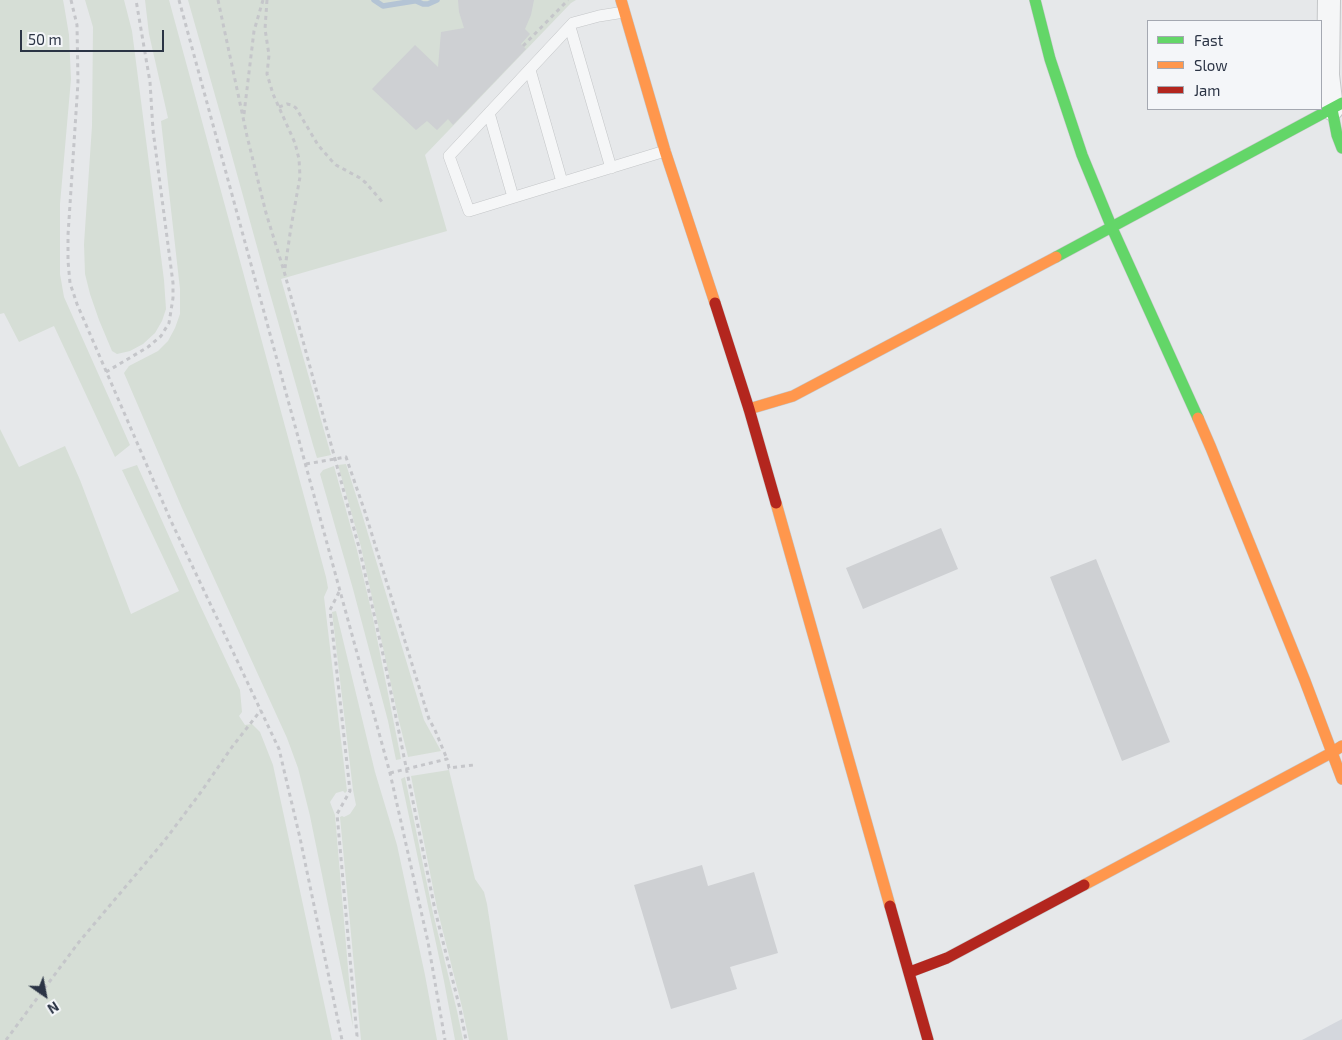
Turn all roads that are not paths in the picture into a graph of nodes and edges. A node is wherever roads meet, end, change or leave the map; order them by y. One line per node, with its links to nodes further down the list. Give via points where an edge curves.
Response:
1 (622, 0): 4 (street)
2 (1035, 0): 14 (street, via 1050,59 1082,155)
3 (1329, 0): 7 (street, via 1328,75)
4 (624, 12): 5 (lane); 10 (street)
5 (570, 26): 6 (lane); 11 (lane)
6 (530, 70): 8 (lane); 12 (lane)
7 (1337, 106): 9 (street, via 1337,135); 14 (street)
8 (489, 113): 13 (lane); 13 (lane, via 449,156 469,211)
9 (1342, 148)
10 (665, 151): 11 (lane); 15 (street)
11 (611, 168): 12 (lane)
12 (562, 182): 13 (lane)
13 (513, 197)
14 (1112, 228): 15 (street, via 793,396); 17 (street, via 1211,448)
15 (749, 409): 19 (street)
16 (1342, 746): 17 (street)
17 (1332, 753): 18 (street); 19 (street, via 947,958)
18 (1342, 779)
19 (910, 972): 20 (street)
20 (928, 1040)

